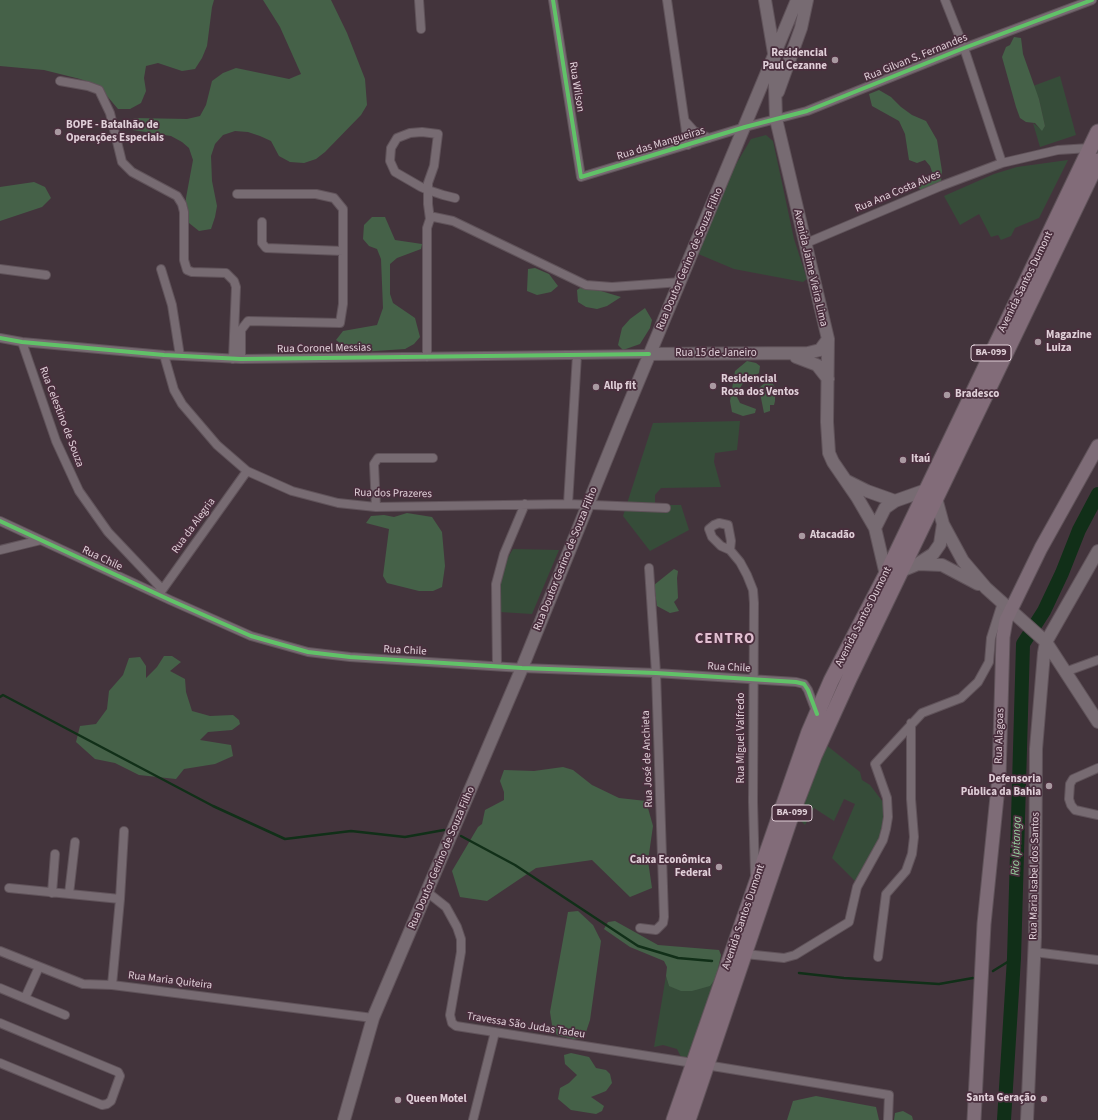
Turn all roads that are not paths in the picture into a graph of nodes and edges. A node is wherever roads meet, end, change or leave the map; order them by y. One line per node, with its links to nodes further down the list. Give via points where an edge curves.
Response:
1 (419, 0): 9 (street)
2 (553, 0): 23 (street, Rua Wilson)
3 (667, 0): 15 (street)
4 (765, 0): 11 (main road, Avenida Jaime Vieira Lima)
5 (797, 0): 11 (main road, Rua Doutor Gerino de Souza Filho)
6 (807, 0): 13 (main road, via 801,28)
7 (945, 0): 10 (street)
8 (1092, 0): 10 (street, Rua Gilvan S. Fernandes)
9 (421, 29)
10 (964, 48): 14 (street, Rua Gilvan S. Fernandes, via 807,111); 22 (street)
11 (774, 53): 13 (main road, Avenida Jaime Vieira Lima); 16 (main road, Rua Doutor Gerino de Souza Filho)
12 (60, 81): 35 (street, via 99,90 110,113 122,162 132,172 177,196 182,204 184,260 187,270 220,272 231,277 236,287)
13 (776, 96): 14 (main road, Avenida Jaime Vieira Lima)
14 (776, 119): 16 (street, Rua Gilvan S. Fernandes); 29 (main road, Avenida Jaime Vieira Lima)
15 (685, 121): 18 (street, via 694,131); 19 (street)
16 (745, 127): 18 (street, Rua das Mangueiras); 34 (main road, Rua Doutor Gerino de Souza Filho)
17 (1098, 132): 20 (highway, Avenida Santos Dumont / BA-099)
18 (709, 138): 19 (street, Rua das Mangueiras)
19 (688, 145): 23 (street, Rua das Mangueiras)
20 (1090, 148): 22 (street, Rua Ana Costa Alves, via 1058,150); 52 (highway, Avenida Santos Dumont / BA-099)
21 (1098, 161): 52 (highway, Avenida Santos Dumont / BA-099)
22 (1002, 163): 29 (street, Rua Ana Costa Alves)
23 (581, 177)
24 (428, 190): 24 (street, via 438,134 410,133 397,138 391,148 390,161 395,172); 26 (street); 27 (street)
25 (237, 194): 30 (street, via 316,194 334,198 343,209)
26 (455, 198)
27 (430, 219): 34 (street, via 434,217 453,221 586,285 612,287); 45 (street, via 427,228)
28 (262, 222): 30 (street, via 262,243 266,248)
29 (804, 244): 38 (main road, Avenida Jaime Vieira Lima)
30 (343, 251): 36 (street, via 343,304 340,323)
31 (0, 269): 33 (street)
32 (161, 269): 44 (street, via 172,305)
33 (46, 275)
34 (681, 282): 40 (main road, Rua Doutor Gerino de Souza Filho)
35 (235, 311): 36 (street); 46 (street)
36 (248, 321): 46 (street, via 241,330)
37 (0, 338): 39 (street, Rua Coronel Messias)
38 (828, 340): 41 (main road, Rua 15 de Janeiro, via 823,348 814,352); 47 (main road, Avenida Jaime Vieira Lima)
39 (22, 342): 42 (street, Rua Coronel Messias); 71 (street, Rua Celestino de Souza, via 56,441 80,491 108,532)
40 (649, 354): 41 (main road, Rua 15 de Janeiro); 43 (street, Rua Coronel Messias); 56 (main road, Rua Doutor Gerino de Souza Filho)
41 (784, 354): 47 (main road, Rua 15 de Janeiro, via 817,365)
42 (164, 355): 44 (street, Rua Coronel Messias); 50 (street, Rua dos Prazeres, via 174,390 182,404 217,445)
43 (577, 355): 45 (street, Rua Coronel Messias); 55 (street)
44 (180, 356): 46 (street, Rua Coronel Messias)
45 (427, 357): 46 (street, Rua Coronel Messias)
46 (237, 359)
47 (828, 379): 51 (main road, Avenida Jaime Vieira Lima, via 829,453)
48 (1098, 446): 72 (main road, Rua Alagoas, via 1041,548)
49 (433, 458): 57 (street, via 378,458 374,464)
50 (247, 471): 57 (street, Rua dos Prazeres, via 310,496 338,503); 71 (street, Rua da Alegria)
51 (846, 480): 53 (main road, Avenida Jaime Vieira Lima); 61 (main road, Avenida Jaime Vieira Lima)
52 (931, 494): 53 (main road); 60 (main road); 68 (highway, Avenida Santos Dumont / BA-099); 69 (highway, Avenida Santos Dumont / BA-099)
53 (895, 501): 61 (main road, via 885,508)
54 (525, 504): 55 (street, Rua dos Prazeres); 57 (street, Rua dos Prazeres); 75 (street, via 504,554 496,584)
55 (568, 504): 56 (street, Rua dos Prazeres)
56 (588, 506): 58 (street, Rua dos Prazeres); 76 (main road, Rua Doutor Gerino de Souza Filho)
57 (376, 507)
58 (666, 508)
59 (0, 521): 62 (street, Rua Chile)
60 (943, 524): 66 (main road, via 940,544 933,554); 70 (main road, via 963,561)
61 (875, 528): 69 (main road, Avenida Jaime Vieira Lima)
62 (41, 540): 63 (street); 71 (street, Rua Chile)
63 (0, 550)
64 (730, 550): 64 (street, Rua Miguel Valfredo, via 712,538 709,529 719,523 728,525); 79 (street, Rua Miguel Valfredo, via 748,575 752,590)
65 (1098, 551): 73 (main road, Rua Maria Isabel dos Santos)
66 (918, 564): 68 (main road); 70 (main road, via 942,565)
67 (649, 568): 78 (street, Rua José de Anchieta)
68 (901, 570): 97 (highway, Avenida Santos Dumont / BA-099, via 814,756)
69 (886, 575): 80 (highway, Avenida Santos Dumont / BA-099, via 831,681)
70 (986, 588): 72 (main road)
71 (160, 592): 75 (street, Rua Chile, via 251,636 308,652)
72 (1011, 610): 73 (main road); 82 (street, via 992,638 989,662 978,682 961,698 922,713); 115 (main road, Rua Alagoas, via 1003,637 998,777 984,924)
73 (1044, 639): 77 (main road); 96 (main road, Rua Maria Isabel dos Santos, via 1036,749)
74 (1098, 660): 77 (street)
75 (497, 666): 76 (street, Rua Chile)
76 (522, 668): 78 (street, Rua Chile); 90 (main road, Rua Doutor Gerino de Souza Filho)
77 (1065, 672): 81 (main road)
78 (656, 673): 79 (street, Rua Chile); 94 (street, Rua José de Anchieta, via 664,917 663,923 656,930)
79 (753, 678): 80 (street, Rua Chile, via 804,684); 88 (street, Rua Miguel Valfredo)
80 (817, 714): 88 (highway, Avenida Santos Dumont / BA-099)
81 (1098, 722)
82 (911, 723): 97 (street, via 875,764 887,798 888,817 883,840 858,887 850,922 795,955 784,958); 98 (street, via 914,838 912,854 906,871 886,894)
83 (1098, 768): 84 (street, via 1073,779 1069,799 1076,810)
84 (1098, 815)
85 (124, 831): 93 (street, Rua Maria Quiteira)
86 (75, 842): 92 (street)
87 (55, 854): 91 (street)
88 (756, 884): 109 (highway, Avenida Santos Dumont / BA-099)
89 (9, 888): 91 (street)
90 (428, 892): 105 (main road, Rua Doutor Gerino de Souza Filho); 107 (street, Travessa São Judas Tadeu, via 439,900 453,917 461,939 461,952 450,1004 452,1023 468,1030)
91 (52, 893): 92 (street)
92 (70, 894): 93 (street)
93 (120, 899): 101 (street, Rua Maria Quiteira)
94 (640, 928)
95 (0, 950): 100 (street)
96 (1034, 952): 99 (street); 116 (main road, Rua Maria Isabel dos Santos)
97 (745, 954): 109 (highway, Avenida Santos Dumont / BA-099)
98 (878, 957)
99 (1098, 960)
100 (39, 967): 101 (street, via 83,984); 103 (street)
101 (112, 986): 105 (street, Rua Maria Quiteira)
102 (0, 988): 103 (street)
103 (25, 998): 104 (street)
104 (65, 1015)
105 (373, 1018): 110 (main road, Rua Doutor Gerino de Souza Filho)
106 (0, 1023): 108 (street, via 118,1072 120,1076 111,1101 102,1105)
107 (495, 1032): 109 (street, Travessa São Judas Tadeu); 111 (street)
108 (0, 1063)
109 (699, 1064): 112 (highway, Avenida Santos Dumont / BA-099); 113 (highway, Avenida Santos Dumont / BA-099); 114 (street, Travessa São Judas Tadeu, via 889,1095)
110 (344, 1120)
111 (473, 1120)
112 (674, 1120)
113 (688, 1120)
114 (888, 1120)
115 (974, 1120)
116 (1027, 1120)

